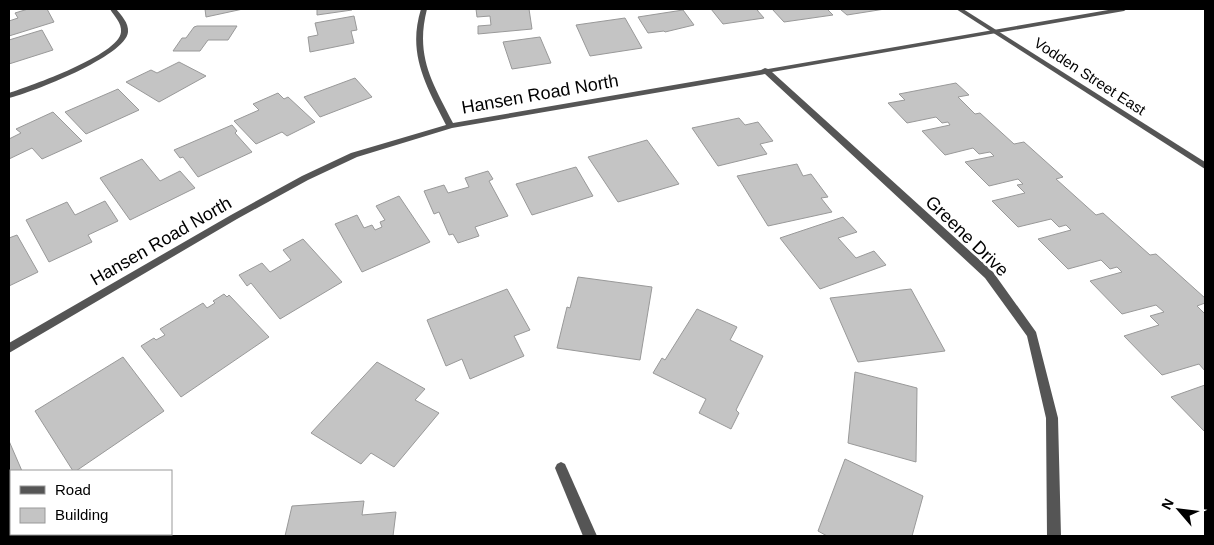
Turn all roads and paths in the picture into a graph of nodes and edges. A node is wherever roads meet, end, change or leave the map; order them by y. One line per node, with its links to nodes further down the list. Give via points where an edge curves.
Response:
1 (113, 9): 7 (street, via 124,26 124,37 115,46 93,62)
2 (424, 9): 8 (street, via 418,25 420,58)
3 (960, 9): 5 (street, Vodden Street East)
4 (1124, 9): 5 (street, Hansen Road North)
5 (993, 30): 6 (street, Hansen Road North); 9 (street, Vodden Street East)
6 (765, 70): 8 (street, Hansen Road North); 13 (street, Greene Drive, via 989,275 1032,335 1052,418)
7 (9, 96)
8 (451, 126): 10 (street, Hansen Road North, via 354,154 305,178)
9 (1205, 166)
10 (9, 348)
11 (561, 468): 12 (street)
12 (590, 536)
13 (1054, 536)

